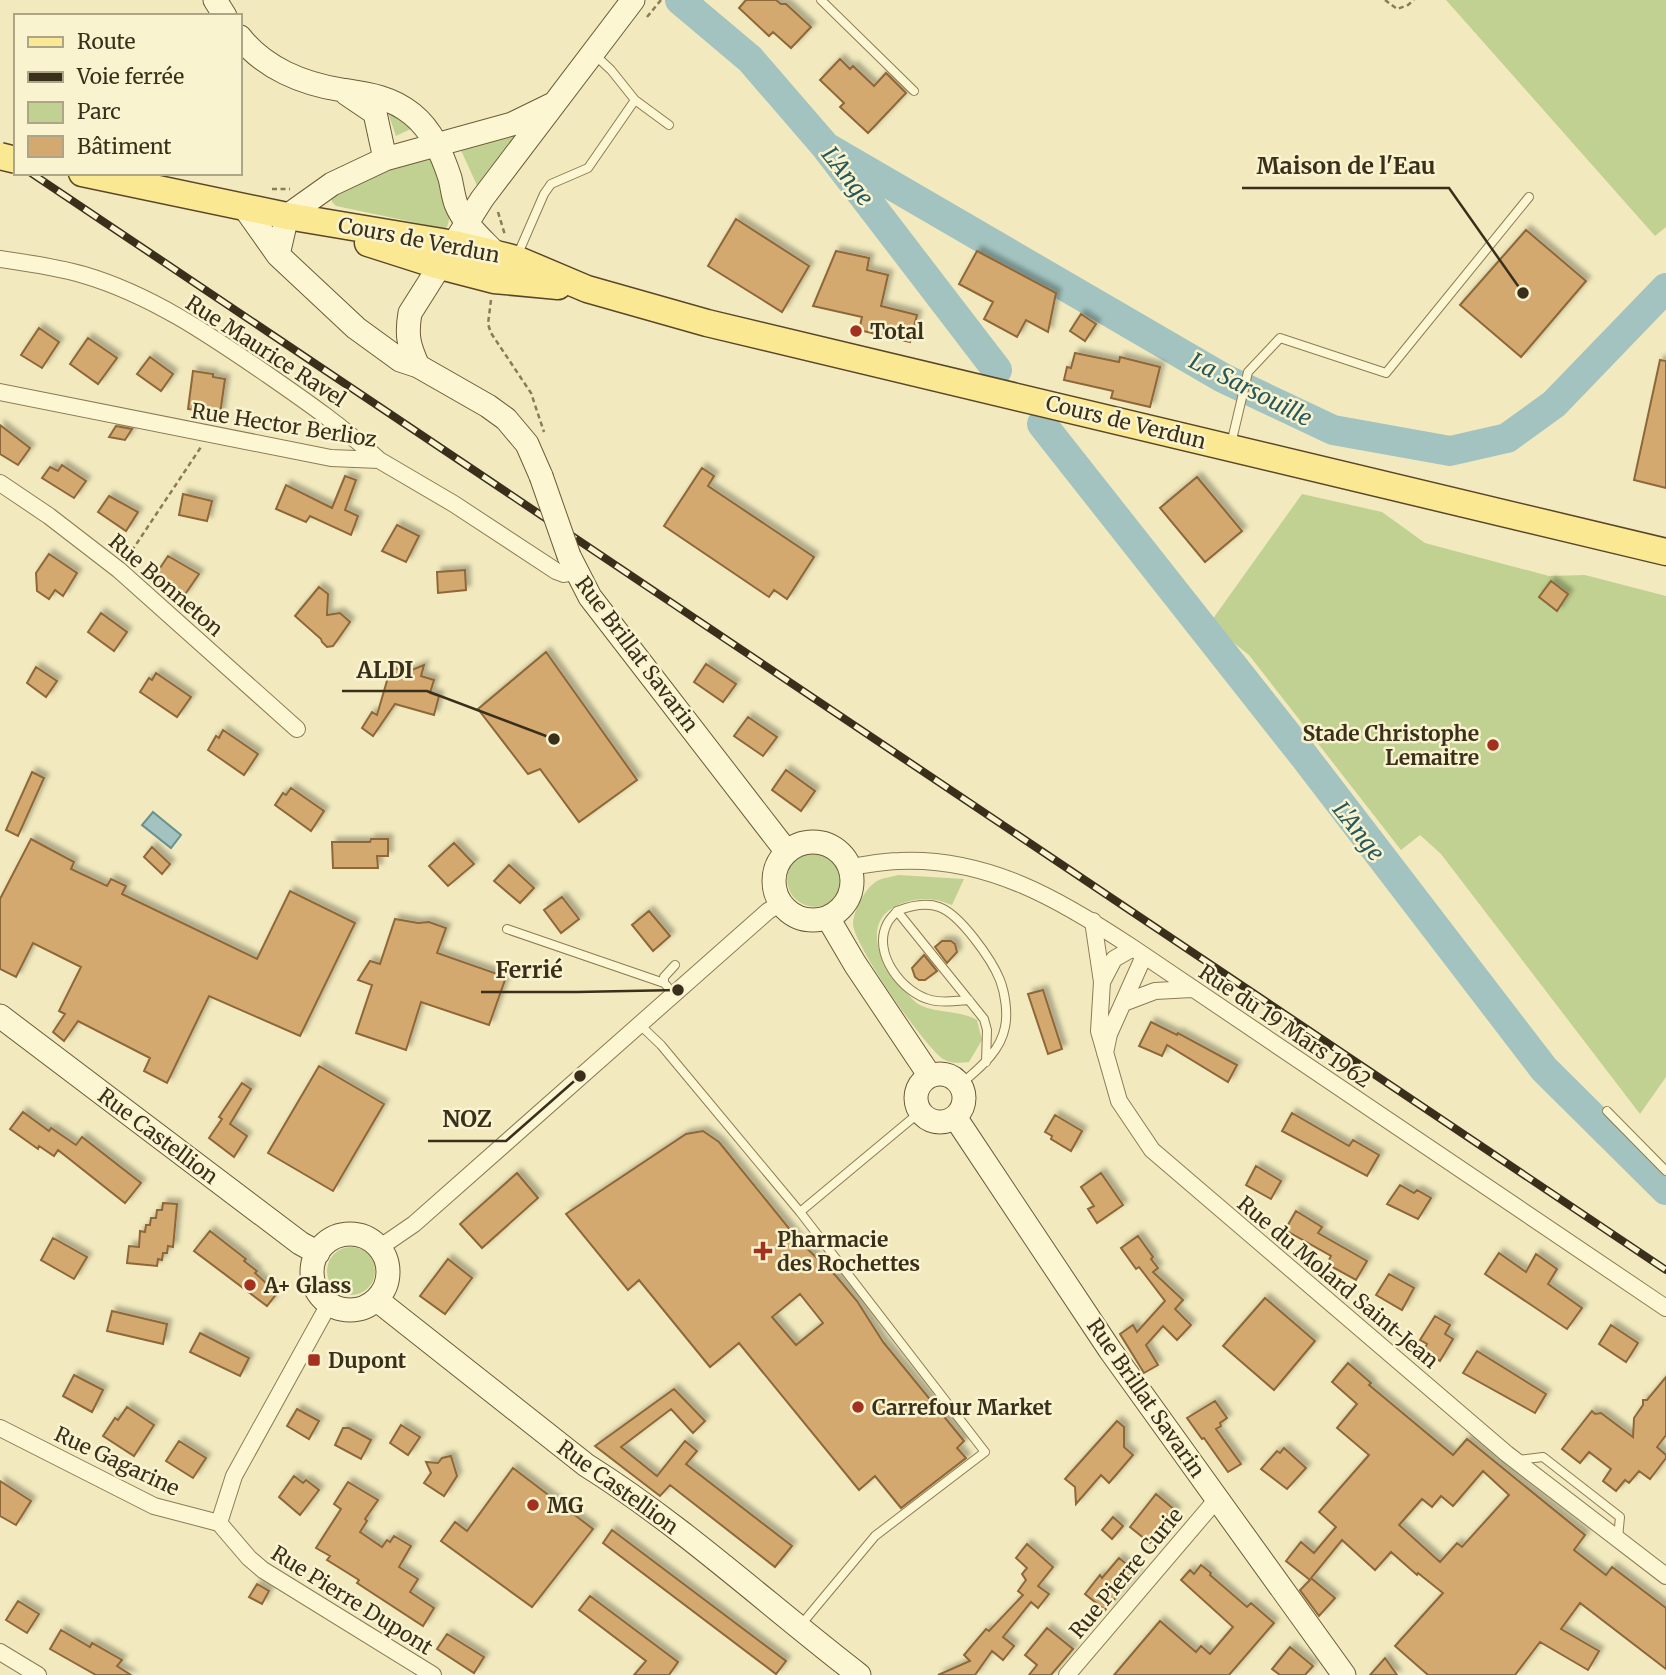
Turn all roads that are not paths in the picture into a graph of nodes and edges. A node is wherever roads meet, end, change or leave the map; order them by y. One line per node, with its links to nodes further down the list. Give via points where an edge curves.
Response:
1 (821, 0): 6 (lane)
2 (644, 4): 4 (main road)
3 (242, 39): 5 (main road, via 276,69)
4 (593, 53): 7 (lane); 8 (main road)
5 (339, 90): 10 (main road, via 399,105 424,125); 11 (main road, via 375,113)
6 (914, 91)
7 (635, 100): 9 (lane); 19 (lane, via 588,168 551,184)
8 (554, 103): 10 (main road, via 512,124); 16 (main road)
9 (669, 125)
10 (436, 143): 11 (main road); 16 (main road, via 450,178)
11 (385, 159): 15 (main road, via 332,184)
12 (92, 175): 14 (main road, Cours de Verdun)
13 (1529, 197): 23 (lane, via 1386,373 1280,338 1248,372)
14 (244, 206): 15 (main road, Cours de Verdun); 17 (main road, Rue Brillat Savarin)
15 (287, 216): 16 (main road, Cours de Verdun); 17 (main road); 20 (main road, Cours de Verdun)
16 (461, 234): 19 (main road, Cours de Verdun); 20 (main road)
17 (278, 255): 21 (main road, Rue Brillat Savarin, via 356,328 400,360)
18 (0, 259): 24 (street, Rue Maurice Ravel, via 85,276 200,329 344,428)
19 (501, 262): 20 (main road, Cours de Verdun); 23 (main road, Cours de Verdun, via 707,323)
20 (440, 267): 21 (main road, via 410,313 407,332)
21 (418, 366): 27 (main road, Rue Brillat Savarin, bridge, via 488,406 527,444)
22 (0, 392): 24 (street, Rue Hector Berlioz, via 331,458)
23 (1230, 447): 26 (main road, Cours de Verdun)
24 (379, 460): 27 (street, Rue Hector Berlioz, via 556,571 564,574)
25 (0, 483): 28 (street, Rue Bonneton, via 120,570)
26 (1666, 552)
27 (572, 564): 29 (main road, Rue Brillat Savarin, via 590,597)
28 (297, 729)
29 (787, 852): 30 (main road, via 817,842 837,850); 31 (main road, via 775,873)
30 (850, 867): 33 (main road, via 851,894 845,906); 34 (street, Rue du 19 Mars 1962, via 897,860 957,864 1024,884)
31 (780, 903): 33 (main road, via 802,919); 39 (street)
32 (897, 911): 41 (lane); 41 (lane, via 883,935 893,971 930,1000); 46 (lane, via 920,904 939,906 960,923 992,964 1001,982 1006,1014 998,1047)
33 (828, 918): 47 (main road)
34 (1093, 921): 36 (street, Rue du 19 Mars 1962); 38 (street, Rue du Molard Saint-Jean)
35 (507, 929): 39 (lane)
36 (1139, 952): 38 (street, via 1114,959); 40 (street, Rue du 19 Mars 1962); 42 (street)
37 (675, 965): 39 (lane, via 664,977)
38 (1102, 982): 45 (street, Rue du Molard Saint-Jean, via 1099,1031)
39 (669, 988): 44 (street)
40 (1192, 989): 42 (street, via 1155,991); 58 (street, Rue du 19 Mars 1962)
41 (969, 1000): 46 (lane, via 988,1030)
42 (1126, 1002): 45 (street, via 1109,1034)
43 (0, 1016): 55 (main road, Rue Castellion)
44 (639, 1024): 53 (lane); 54 (street, via 414,1224)
45 (1105, 1056): 62 (street, Rue du Molard Saint-Jean, via 1119,1101 1152,1150 1516,1461)
46 (985, 1062): 48 (lane)
47 (930, 1076): 48 (main road, via 943,1074); 50 (main road, via 916,1092)
48 (960, 1086): 51 (main road, via 964,1098)
49 (1607, 1111): 52 (lane)
50 (920, 1112): 51 (main road, via 941,1123); 53 (lane)
51 (955, 1117): 60 (main road, Rue Brillat Savarin, via 1110,1350)
52 (1666, 1171)
53 (800, 1212): 63 (lane, via 985,1452 874,1536)
54 (379, 1248): 55 (main road, via 371,1240 349,1234 327,1242); 56 (main road, via 388,1269)
55 (318, 1253): 57 (main road, via 313,1282)
56 (377, 1300): 57 (main road, via 356,1310); 63 (main road, Rue Castellion)
57 (329, 1304): 61 (street, via 234,1476)
58 (1666, 1308)
59 (0, 1428): 61 (street, Rue Gagarine, via 154,1506)
60 (1217, 1499): 68 (street, Rue Pierre Curie); 69 (main road, Rue Brillat Savarin)
61 (219, 1522): 66 (street, Rue Pierre Dupont, via 263,1570)
62 (1666, 1576)
63 (799, 1628): 67 (main road, Rue Castellion)
64 (0, 1652): 65 (street)
65 (38, 1675)
66 (433, 1675)
67 (859, 1675)
68 (1067, 1675)
69 (1344, 1675)

